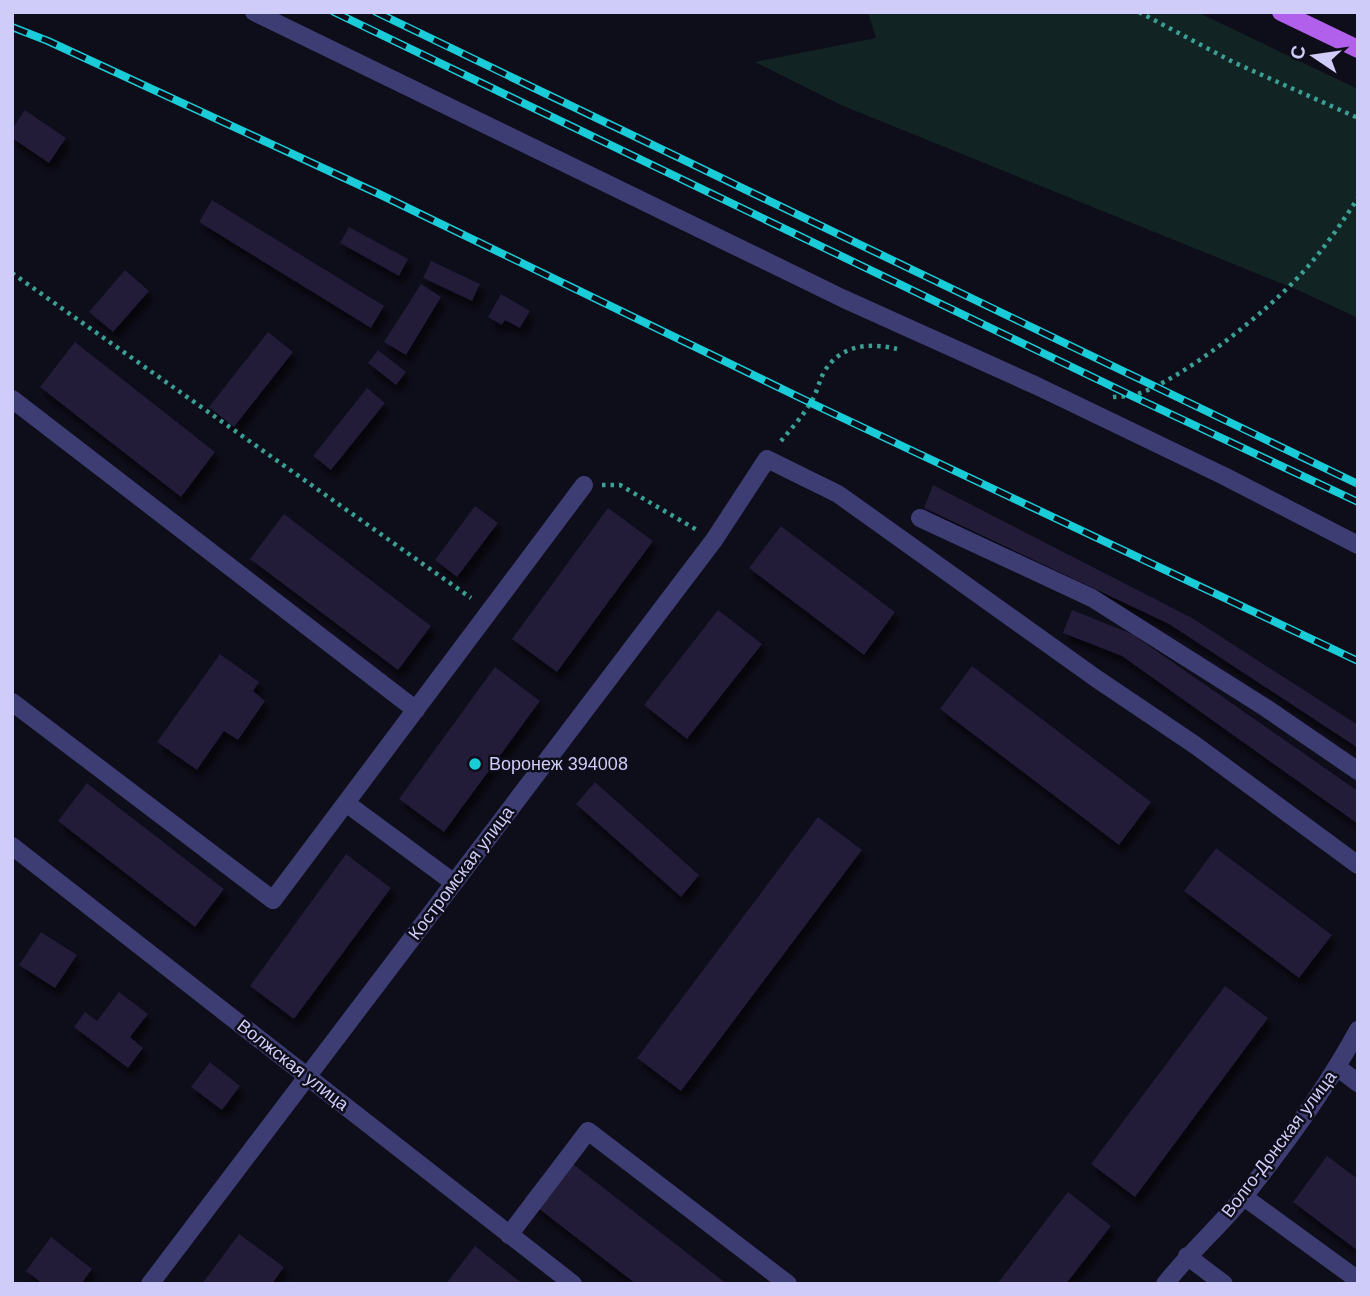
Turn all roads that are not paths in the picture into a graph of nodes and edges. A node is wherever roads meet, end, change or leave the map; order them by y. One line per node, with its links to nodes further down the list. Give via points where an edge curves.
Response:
1 (254, 12): 7 (street, via 844,299 1224,476)
2 (1280, 12): 3 (main road)
3 (1358, 49)
4 (12, 399): 9 (street)
5 (584, 485): 9 (street)
6 (920, 518): 10 (street, via 1092,598)
7 (1358, 545)
8 (12, 702): 11 (street, via 272,900)
9 (416, 710): 11 (street)
10 (1358, 771)
11 (346, 803): 14 (street)
12 (12, 846): 17 (street, Волжская улица)
13 (1358, 865): 14 (street, Костромская улица, via 838,494 767,458 714,540)
14 (453, 882): 17 (street, Костромская улица)
15 (1358, 1030): 16 (street, Волго-Донская улица)
16 (1337, 1067): 18 (street); 19 (street, Волго-Донская улица)
17 (308, 1077): 20 (street, Волжская улица); 23 (street, Костромская улица)
18 (1358, 1083)
19 (1244, 1197): 21 (street, Волго-Донская улица); 22 (street)
20 (509, 1235): 24 (street, Волжская улица); 25 (street, via 588,1131)
21 (1187, 1256): 26 (street, Волго-Донская улица); 27 (street)
22 (1358, 1280)
23 (150, 1284)
24 (573, 1284)
25 (788, 1284)
26 (1165, 1284)
27 (1224, 1284)

